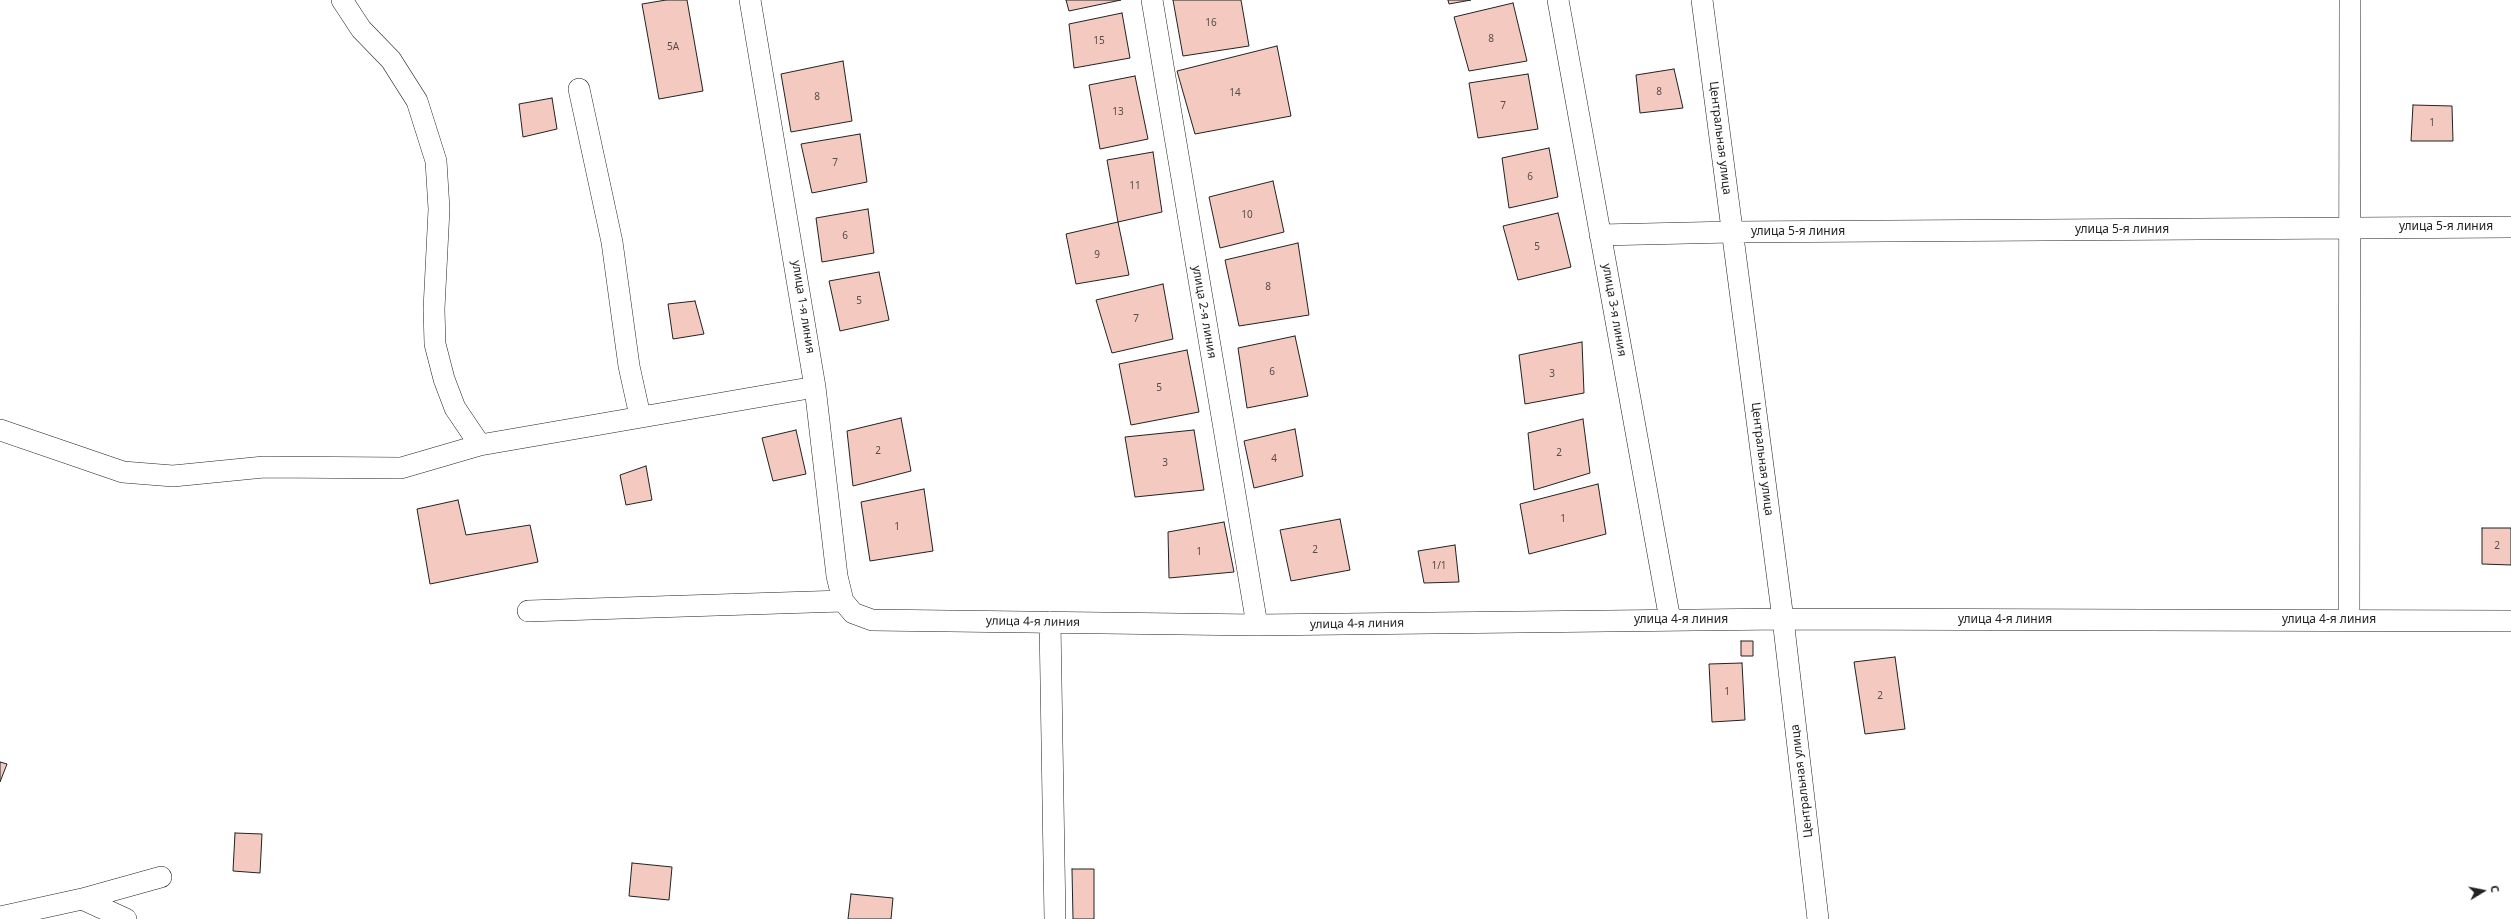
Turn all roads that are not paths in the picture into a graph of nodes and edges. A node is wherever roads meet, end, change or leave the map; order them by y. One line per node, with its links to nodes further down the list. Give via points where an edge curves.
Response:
1 (342, 0): 15 (street, via 361,29 391,60 417,101 436,161 439,209 434,309 435,344 444,379 456,408)
2 (750, 0): 12 (street, улица 1-я линия)
3 (1152, 0): 23 (street, улица 2-я линия)
4 (1558, 0): 11 (street, улица 3-я линия)
5 (1702, 0): 10 (street, Центральная улица)
6 (2350, 0): 9 (street)
7 (579, 89): 13 (street, via 612,242)
8 (2511, 227): 9 (street, улица 5-я линия)
9 (2349, 228): 10 (street, улица 5-я линия); 20 (street)
10 (1732, 232): 11 (street, улица 5-я линия); 18 (street, Центральная улица)
11 (1600, 235): 19 (street, улица 3-я линия)
12 (815, 387): 13 (street); 16 (street, улица 1-я линия, via 837,576)
13 (640, 416): 15 (street)
14 (0, 430): 15 (street, via 123,472 173,476 264,467 401,468)
15 (480, 445)
16 (848, 607): 17 (street); 22 (street, улица 4-я линия, via 872,620)
17 (528, 611)
18 (1783, 619): 19 (street, улица 4-я линия); 20 (street, улица 4-я линия); 29 (street, Центральная улица)
19 (1670, 620): 23 (street, улица 4-я линия)
20 (2349, 620): 21 (street, улица 4-я линия)
21 (2511, 621)
22 (1050, 622): 23 (street, улица 4-я линия); 28 (street)
23 (1257, 625)
24 (161, 877): 25 (street)
25 (82, 899): 26 (street); 27 (street)
26 (0, 917)
27 (126, 919)
28 (1055, 919)
29 (1818, 919)

